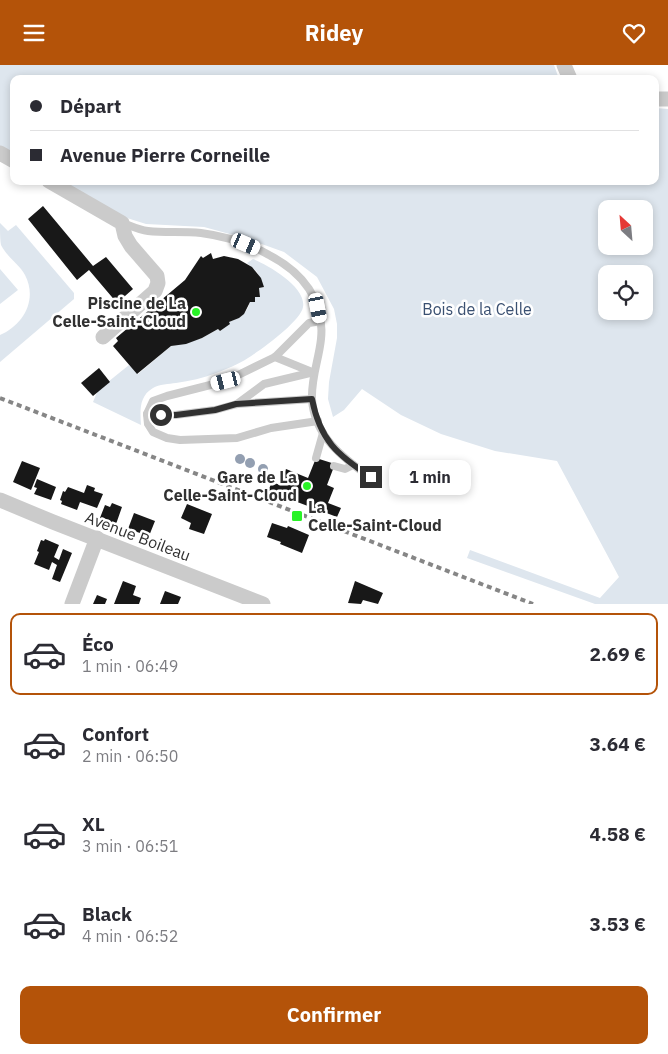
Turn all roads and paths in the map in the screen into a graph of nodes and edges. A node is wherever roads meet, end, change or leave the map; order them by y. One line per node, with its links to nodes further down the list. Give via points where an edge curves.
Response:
1 (56, 185): 2 (street)
2 (122, 223): 3 (lane, via 147,231 202,233 232,239 261,250 292,269 307,285); 4 (street, via 125,237 157,276 158,283 155,291)
3 (321, 321): 5 (lane, via 309,323); 6 (lane, via 321,340)
4 (103, 337)
5 (275, 357): 6 (lane); 9 (lane, via 226,381 153,401)
6 (314, 372): 7 (lane); 8 (lane, via 264,384)
7 (312, 399): 8 (lane); 10 (lane)
8 (236, 404): 9 (lane, via 176,415)
9 (147, 414): 10 (lane, via 153,432 167,439 180,440 237,438 271,428)
10 (318, 421): 11 (lane)
11 (323, 433): 12 (lane); 13 (lane, via 335,450)
12 (316, 457)
13 (353, 465): 14 (lane, via 345,469); 15 (lane)
14 (334, 466)
15 (371, 477)
16 (0, 499): 17 (street, Avenue Boileau)
17 (97, 538): 18 (street); 19 (street, Avenue Boileau)
18 (72, 604)
19 (263, 604)

